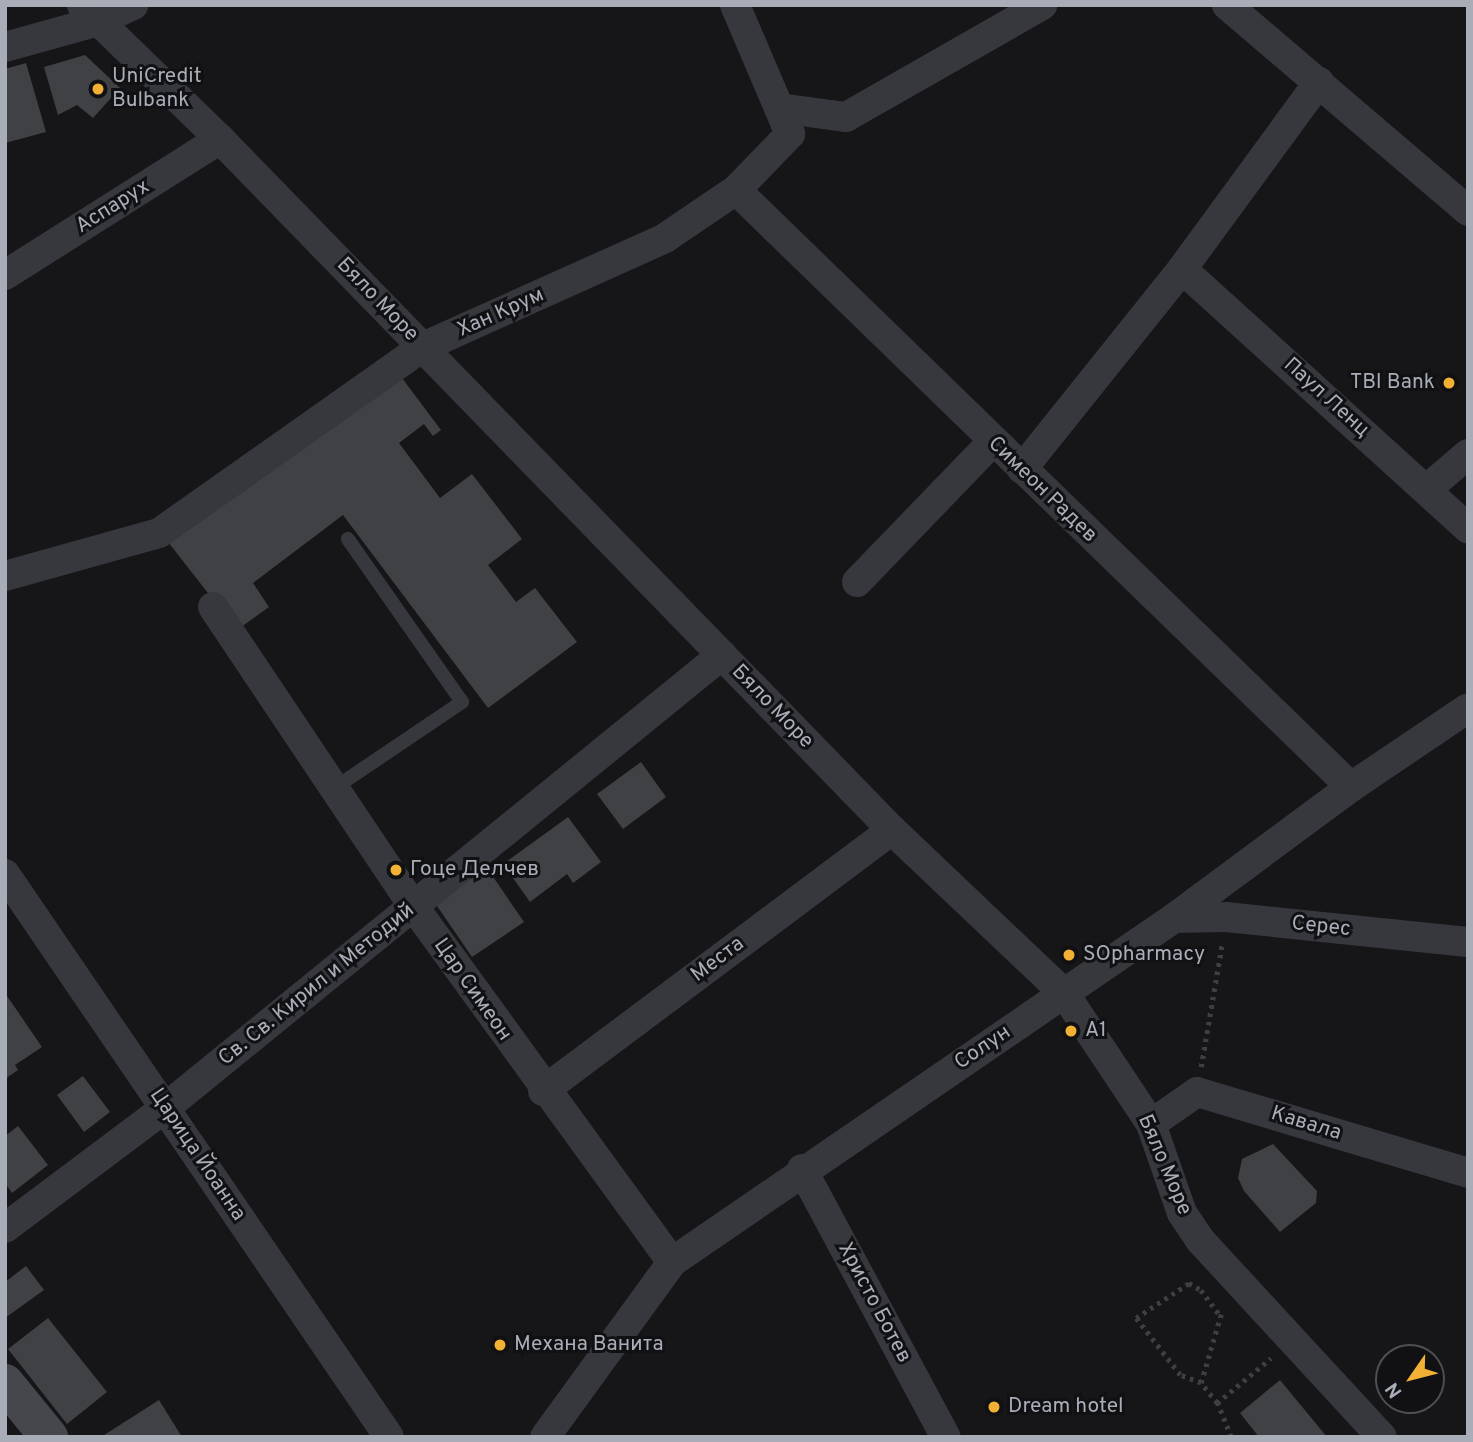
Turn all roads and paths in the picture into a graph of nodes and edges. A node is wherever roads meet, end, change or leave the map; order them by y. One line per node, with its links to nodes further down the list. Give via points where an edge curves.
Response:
1 (133, 5): 5 (street)
2 (735, 5): 8 (street, Хан Крум)
3 (1042, 5): 8 (street, via 846,117)
4 (1227, 5): 7 (street)
5 (91, 13): 6 (street); 9 (street, Бяло Море)
6 (5, 47)
7 (1319, 82): 11 (street); 12 (street)
8 (779, 108): 10 (street, Хан Крум, via 790,134)
9 (220, 139): 13 (street, Аспарух); 14 (street, Бяло Море)
10 (736, 190): 14 (street, Хан Крум, via 665,238); 15 (street, Симеон Радев)
11 (1468, 211)
12 (1182, 270): 17 (street); 18 (street, Паул Ленц)
13 (5, 275)
14 (423, 347): 21 (street, Хан Крум, via 159,533); 24 (street, Бяло Море)
15 (992, 442): 17 (street, Симеон Радев); 22 (street)
16 (1468, 454): 18 (street)
17 (1022, 469): 27 (street, Симеон Радев)
18 (1427, 489): 19 (street, Паул Ленц)
19 (1468, 528)
20 (348, 539): 26 (lane, via 462,702)
21 (5, 576)
22 (857, 582)
23 (213, 607): 26 (street, Цар Симеон)
24 (722, 655): 28 (street, Бяло Море); 30 (street, Св. Св. Кирил и Методий)
25 (1468, 708): 27 (street, Солун)
26 (336, 787): 30 (street, Цар Симеон)
27 (1351, 787): 32 (street, Солун)
28 (892, 830): 34 (street, Бяло Море); 35 (street, Места)
29 (5, 874): 37 (street, Царица Йоанна)
30 (414, 907): 35 (street, Цар Симеон); 37 (street, Св. Св. Кирил и Методий)
31 (1226, 917): 32 (street, Серес); 33 (street, Серес); 36 (path)
32 (1174, 918): 34 (street, Солун)
33 (1468, 942)
34 (1064, 993): 38 (street, Бяло Море); 39 (street, Солун)
35 (543, 1091): 42 (street, Цар Симеон)
36 (1197, 1092): 38 (street); 40 (street, Кавала)
37 (164, 1108): 41 (street, Св. Св. Кирил и Методий); 51 (street, Царица Йоанна)
38 (1151, 1124): 43 (street, Бяло Море, via 1182,1213)
39 (802, 1169): 42 (street, Солун); 52 (street, Христо Ботев)
40 (1468, 1173)
41 (5, 1228)
42 (672, 1262): 49 (street, Солун)
43 (1233, 1276): 44 (path); 45 (street, Бяло Море)
44 (1221, 1317): 47 (path); 47 (path, via 1201,1290 1189,1283 1136,1318 1180,1376)
45 (1291, 1341): 48 (path); 54 (street, Бяло Море)
46 (5, 1382): 50 (street)
47 (1201, 1382): 48 (path)
48 (1217, 1403): 53 (path)
49 (552, 1434)
50 (48, 1437)
51 (389, 1437)
52 (946, 1437)
53 (1231, 1437)
54 (1382, 1437)

